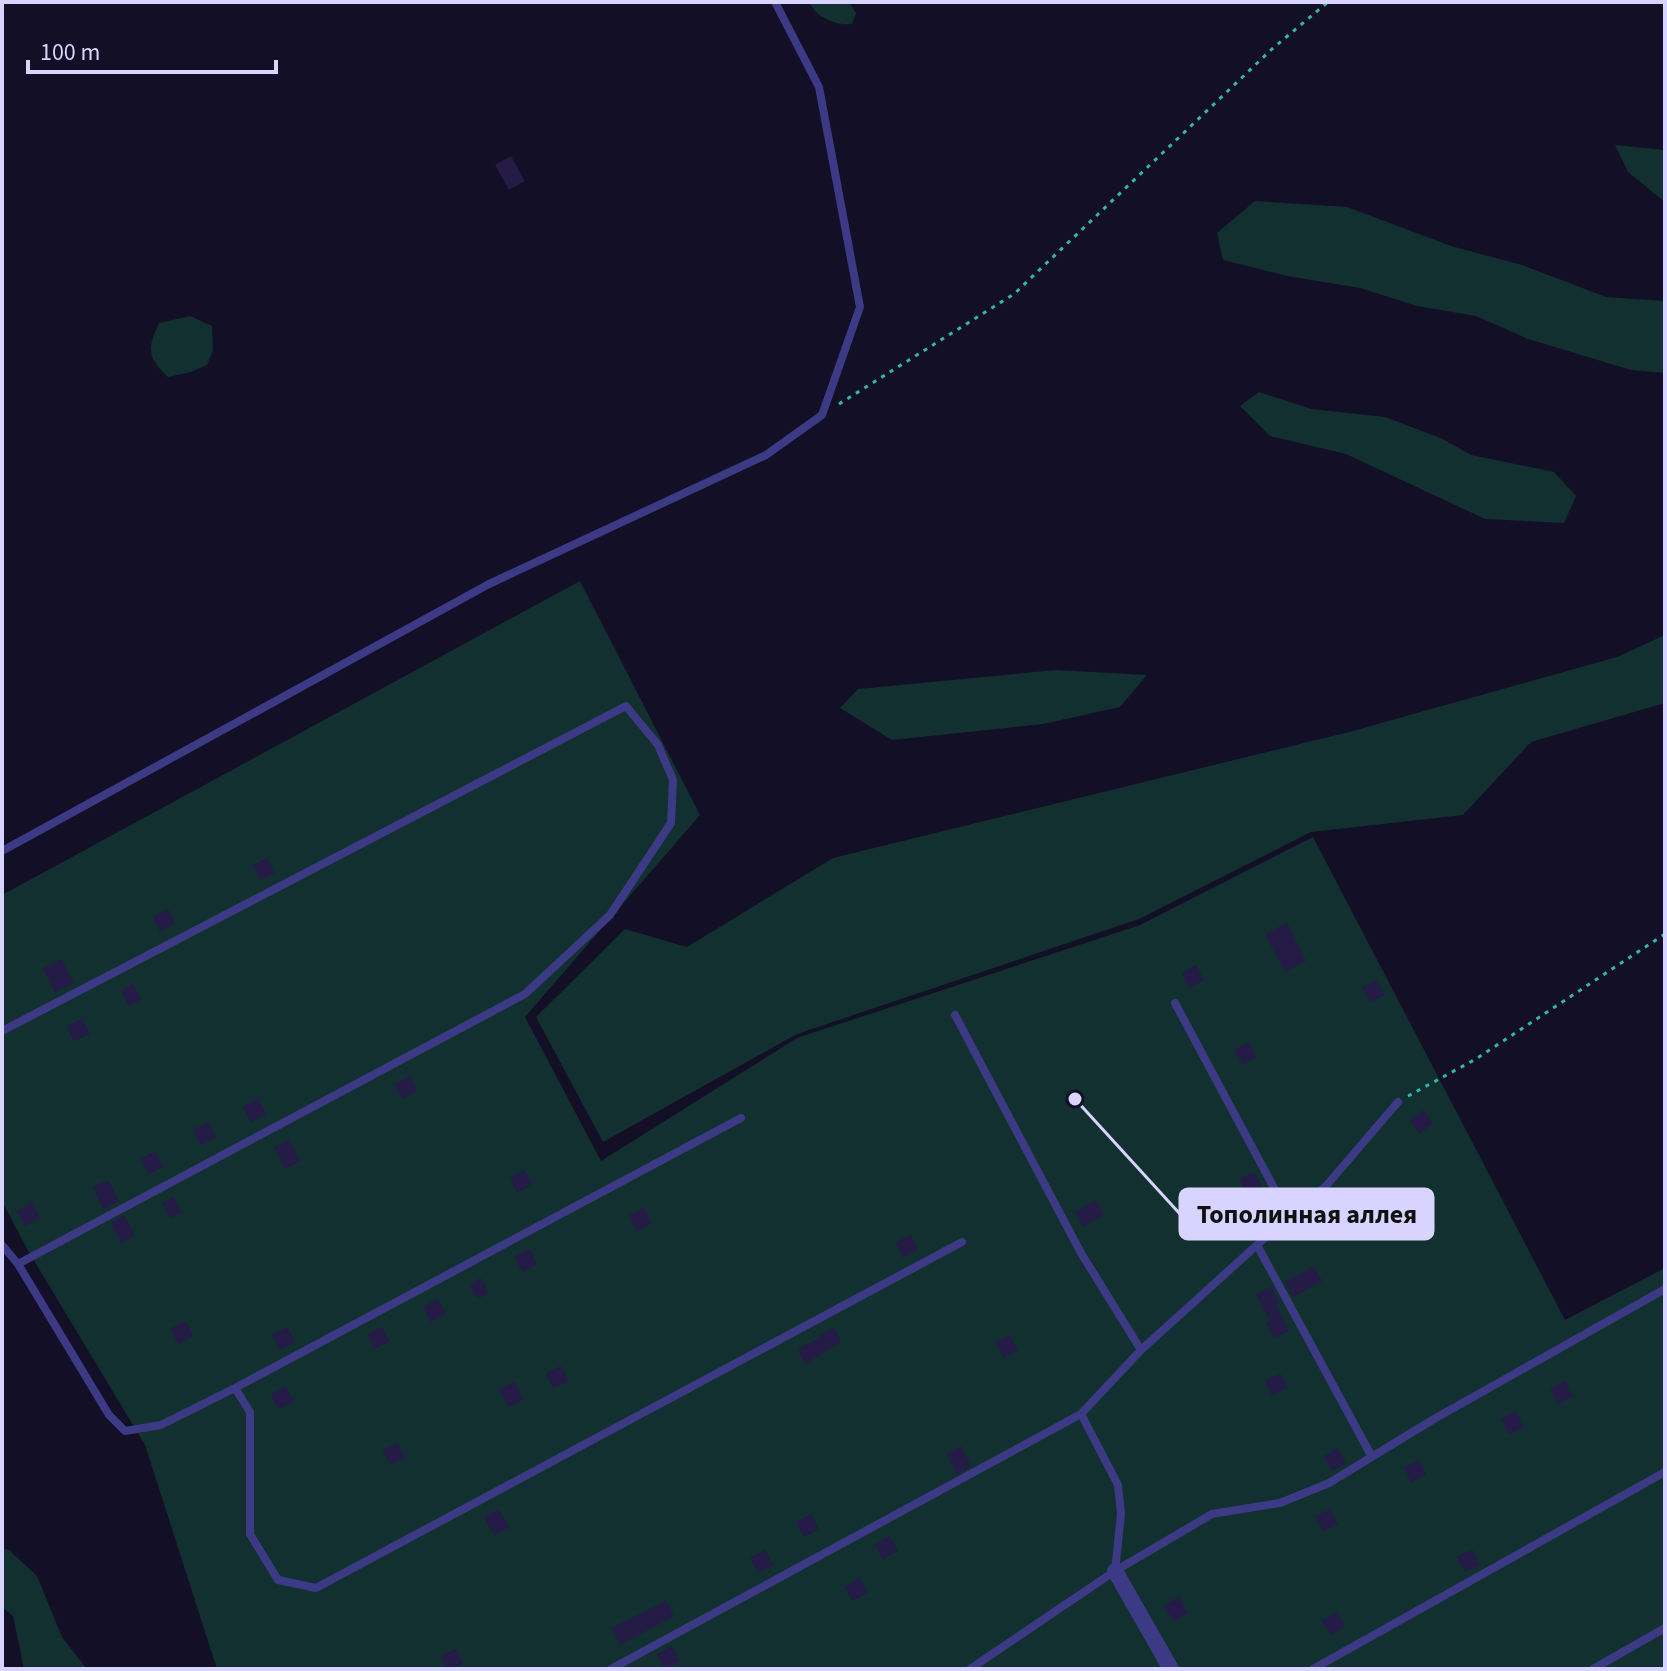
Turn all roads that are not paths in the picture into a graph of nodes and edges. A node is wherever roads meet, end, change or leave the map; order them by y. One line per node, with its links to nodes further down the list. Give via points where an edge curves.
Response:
1 (775, 2): 2 (lane, via 819,87 860,307 822,415 766,455 489,584)
2 (2, 851)
3 (1175, 1003): 8 (lane)
4 (955, 1015): 14 (lane, via 1081,1253)
5 (2, 1031): 12 (lane, via 626,706 658,745 673,780 671,823 610,915 525,994)
6 (1398, 1102): 8 (lane, via 1326,1186)
7 (741, 1118): 15 (lane)
8 (1289, 1216): 11 (lane)
9 (962, 1242): 15 (lane, via 316,1588 278,1580 250,1534 250,1412)
10 (2, 1245): 12 (lane)
11 (1257, 1245): 14 (lane); 17 (lane)
12 (18, 1264): 15 (lane, via 109,1415 125,1431 161,1425)
13 (1665, 1289): 17 (lane)
14 (1141, 1350): 16 (lane)
15 (235, 1388)
16 (1081, 1414): 19 (lane, via 1118,1485 1121,1514); 21 (lane)
17 (1372, 1457): 19 (lane, via 1329,1483 1280,1503 1212,1514)
18 (1665, 1472): 25 (lane)
19 (1115, 1571): 23 (lane); 24 (street)
20 (1665, 1628): 26 (lane)
21 (625, 1666): 22 (lane)
22 (611, 1669)
23 (970, 1669)
24 (1171, 1669)
25 (1313, 1669)
26 (1593, 1669)

